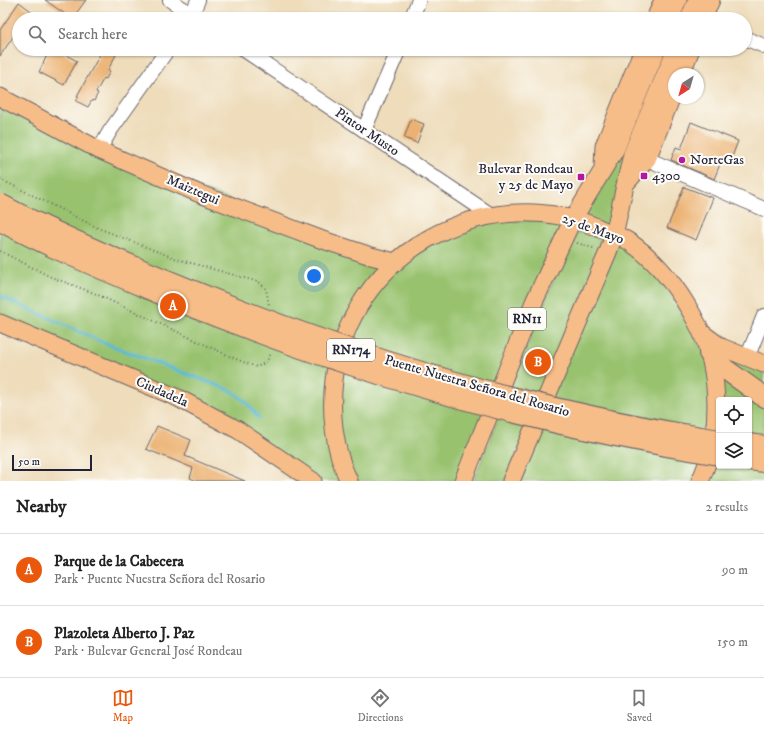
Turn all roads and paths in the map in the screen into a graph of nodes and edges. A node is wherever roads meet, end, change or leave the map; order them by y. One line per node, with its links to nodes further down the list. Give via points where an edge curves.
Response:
1 (170, 0): 8 (street)
2 (198, 0): 9 (street)
3 (419, 0): 10 (street)
4 (663, 0): 11 (main road)
5 (678, 0): 12 (main road)
6 (697, 0): 13 (main road)
7 (711, 0): 14 (main road)
8 (186, 12)
9 (195, 12)
10 (414, 12)
11 (658, 12)
12 (673, 12)
13 (692, 12)
14 (706, 12)
15 (752, 41): 16 (street)
16 (764, 46)
17 (163, 56): 28 (street)
18 (253, 56): 27 (street, Pintor Musto)
19 (395, 56): 27 (street)
20 (640, 56): 30 (main road, via 604,146)
21 (654, 56): 30 (main road, via 615,150)
22 (673, 56): 31 (main road, via 632,154)
23 (688, 56): 24 (main road)
24 (683, 68)
25 (0, 97): 28 (main road, Maiztegui)
26 (669, 104): 29 (main road)
27 (364, 130): 34 (street, Pintor Musto)
28 (99, 150): 40 (main road, Maiztegui, via 260,217)
29 (647, 159): 31 (main road); 33 (street)
30 (602, 169): 35 (main road)
31 (626, 183): 37 (main road)
32 (0, 204): 48 (highway, Puente Nuestra Señora del Rosario / RN174, bridge, via 118,260 192,291 278,325 364,354 524,402 583,416)
33 (764, 209)
34 (491, 215): 35 (main road, 25 de Mayo, via 550,214); 40 (main road, 25 de Mayo, via 435,234)
35 (573, 219): 37 (main road, 25 de Mayo); 56 (main road, RN11, via 534,302)
36 (0, 221): 51 (highway, Puente Nuestra Señora del Rosario / RN174, bridge, via 203,312 361,369 458,398 579,429)
37 (614, 235): 43 (main road, 25 de Mayo, via 642,251 665,272); 57 (main road)
38 (576, 243): 39 (path)
39 (602, 250)
40 (395, 262): 55 (main road, 25 de Mayo, via 369,291 357,310 344,337 336,365 332,398 334,428)
41 (764, 316): 45 (street)
42 (0, 323): 54 (main road, Ciudadela, via 178,398 238,430)
43 (702, 333): 44 (main road, 25 de Mayo); 45 (main road, via 721,347)
44 (709, 353): 47 (highway, via 749,388); 58 (main road, 25 de Mayo, via 715,384 716,416 711,448)
45 (747, 358): 46 (main road)
46 (764, 364)
47 (764, 397)
48 (716, 439)
49 (752, 444): 50 (highway)
50 (764, 446)
51 (716, 454)
52 (752, 460): 53 (highway)
53 (764, 462)
54 (312, 481)
55 (349, 481)
56 (463, 481)
57 (511, 481)
58 (700, 481)

